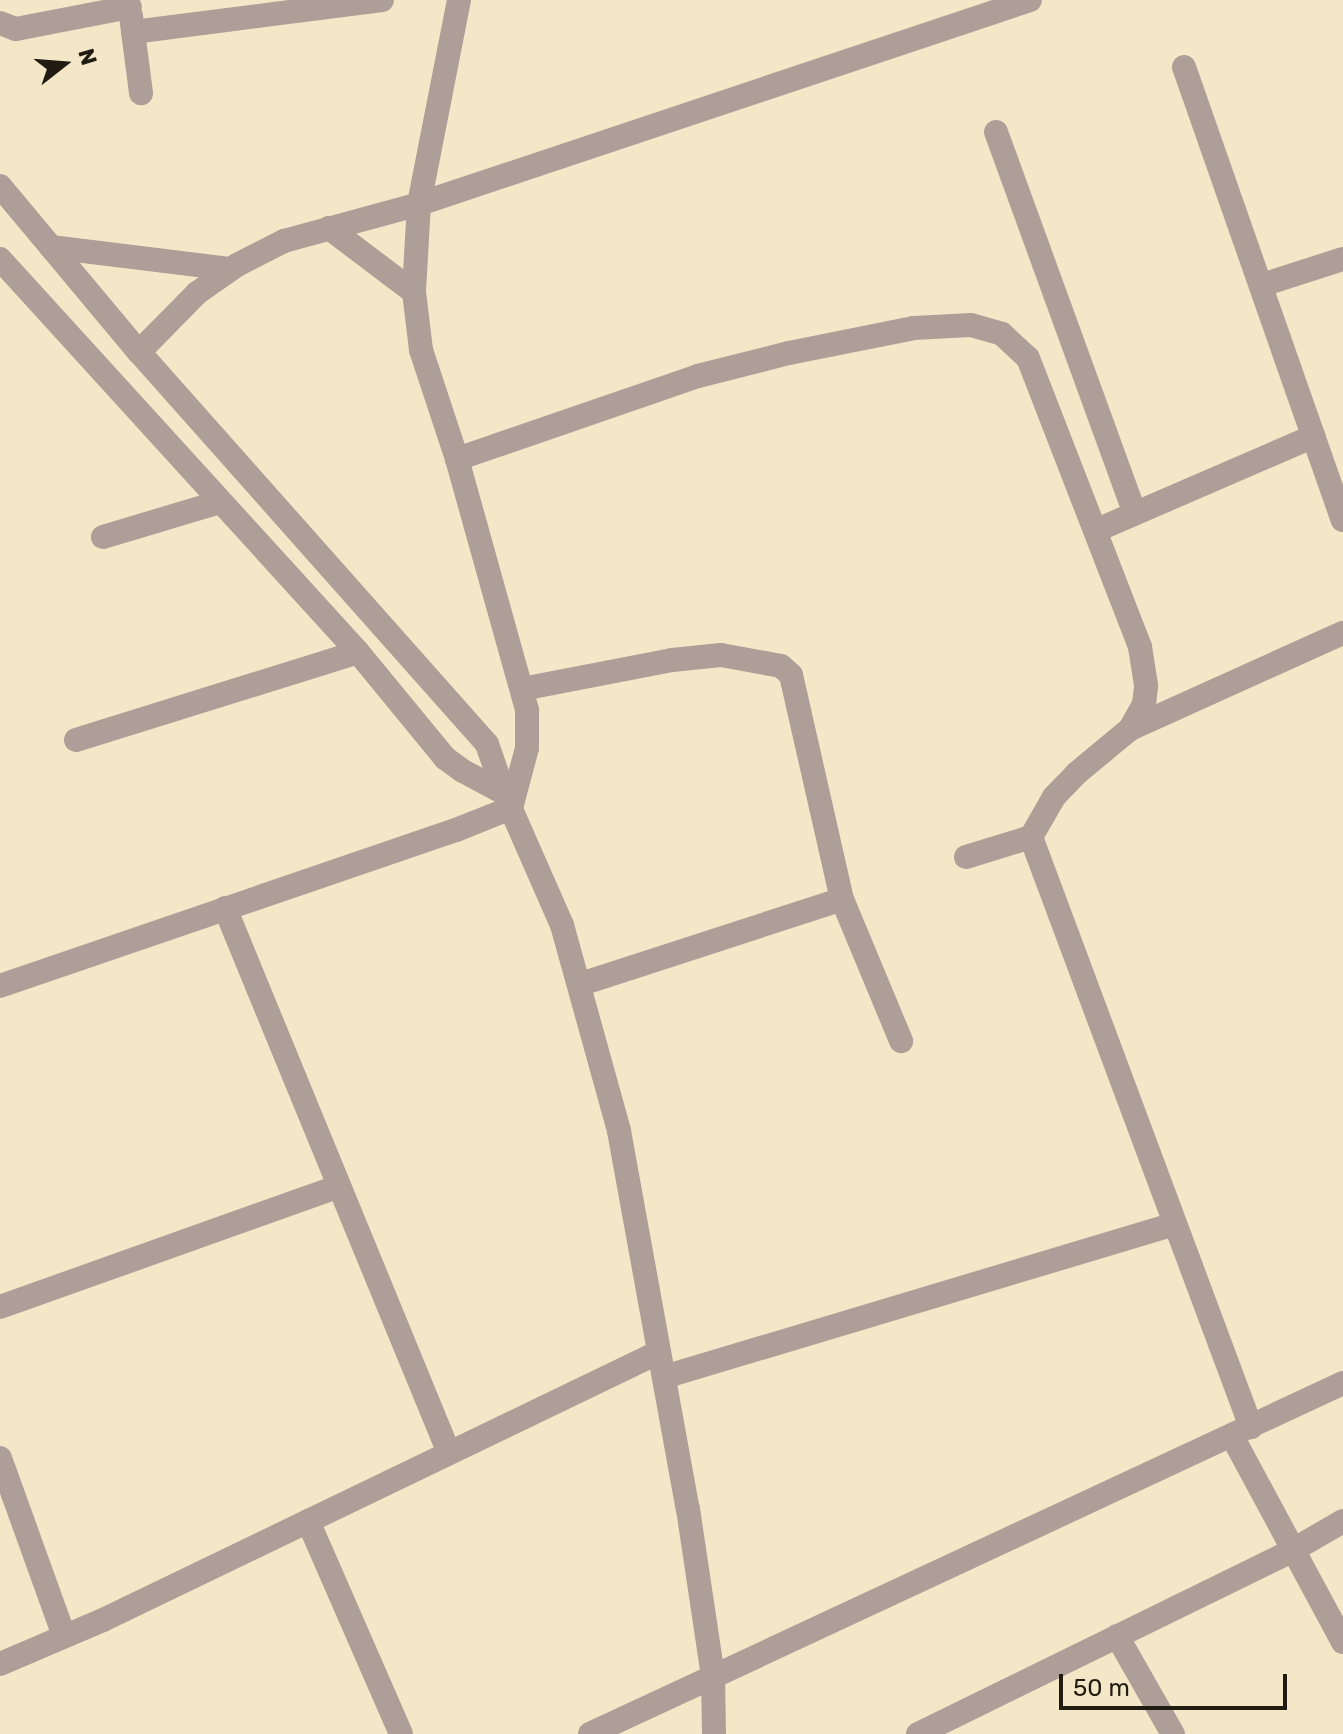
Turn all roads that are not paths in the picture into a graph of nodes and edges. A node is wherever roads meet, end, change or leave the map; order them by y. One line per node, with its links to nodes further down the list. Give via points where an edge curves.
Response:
1 (382, 0): 6 (street)
2 (459, 0): 11 (street)
3 (1030, 0): 11 (street)
4 (129, 3): 5 (street, via 16,29); 6 (street)
5 (0, 23)
6 (133, 32): 8 (street)
7 (1184, 67): 17 (street)
8 (141, 93)
9 (996, 132): 23 (street)
10 (0, 186): 13 (street)
11 (419, 204): 12 (street); 18 (street)
12 (329, 228): 16 (street, via 284,241); 18 (street)
13 (51, 247): 16 (street); 19 (street)
14 (0, 259): 22 (street)
15 (1343, 259): 17 (street)
16 (231, 269): 19 (street, via 197,293)
17 (1262, 285): 20 (street)
18 (414, 292): 21 (street, via 421,350)
19 (139, 352): 32 (street, via 476,728)
20 (1314, 436): 23 (street); 24 (street)
21 (457, 459): 25 (street, via 698,376 914,328 971,325 1002,334 1028,358); 29 (street)
22 (220, 502): 26 (street); 28 (street)
23 (1135, 513): 25 (street)
24 (1343, 520)
25 (1097, 530): 30 (street, via 1140,647 1144,704)
26 (103, 537)
27 (1343, 633): 30 (street)
28 (358, 652): 31 (street); 32 (street, via 445,758)
29 (522, 689): 32 (street, via 527,748); 35 (street, via 721,655 781,666 798,694)
30 (1130, 729): 33 (street, via 1054,797)
31 (76, 740)
32 (508, 800): 36 (street, via 456,830); 37 (street, via 562,925)
33 (1031, 837): 34 (street); 41 (street)
34 (966, 857)
35 (842, 899): 37 (street); 39 (street)
36 (225, 908): 38 (street); 40 (street)
37 (581, 984): 43 (street, via 619,1131)
38 (0, 986)
39 (901, 1041)
40 (339, 1186): 42 (street); 47 (street)
41 (1175, 1224): 44 (street); 46 (street)
42 (0, 1307)
43 (659, 1352): 44 (street); 47 (street)
44 (664, 1377): 56 (street)
45 (1343, 1383): 46 (street)
46 (1241, 1431): 51 (street); 56 (street)
47 (449, 1453): 49 (street)
48 (0, 1458): 52 (street)
49 (308, 1521): 52 (street); 58 (street)
50 (1343, 1521): 51 (street)
51 (1293, 1550): 53 (street); 54 (street)
52 (64, 1636): 55 (street)
53 (1117, 1636): 57 (street); 62 (street)
54 (1343, 1642)
55 (0, 1664)
56 (713, 1676): 59 (street); 60 (street)
57 (959, 1725): 61 (street)
58 (401, 1734)
59 (590, 1734)
60 (714, 1734)
61 (918, 1734)
62 (1173, 1734)

